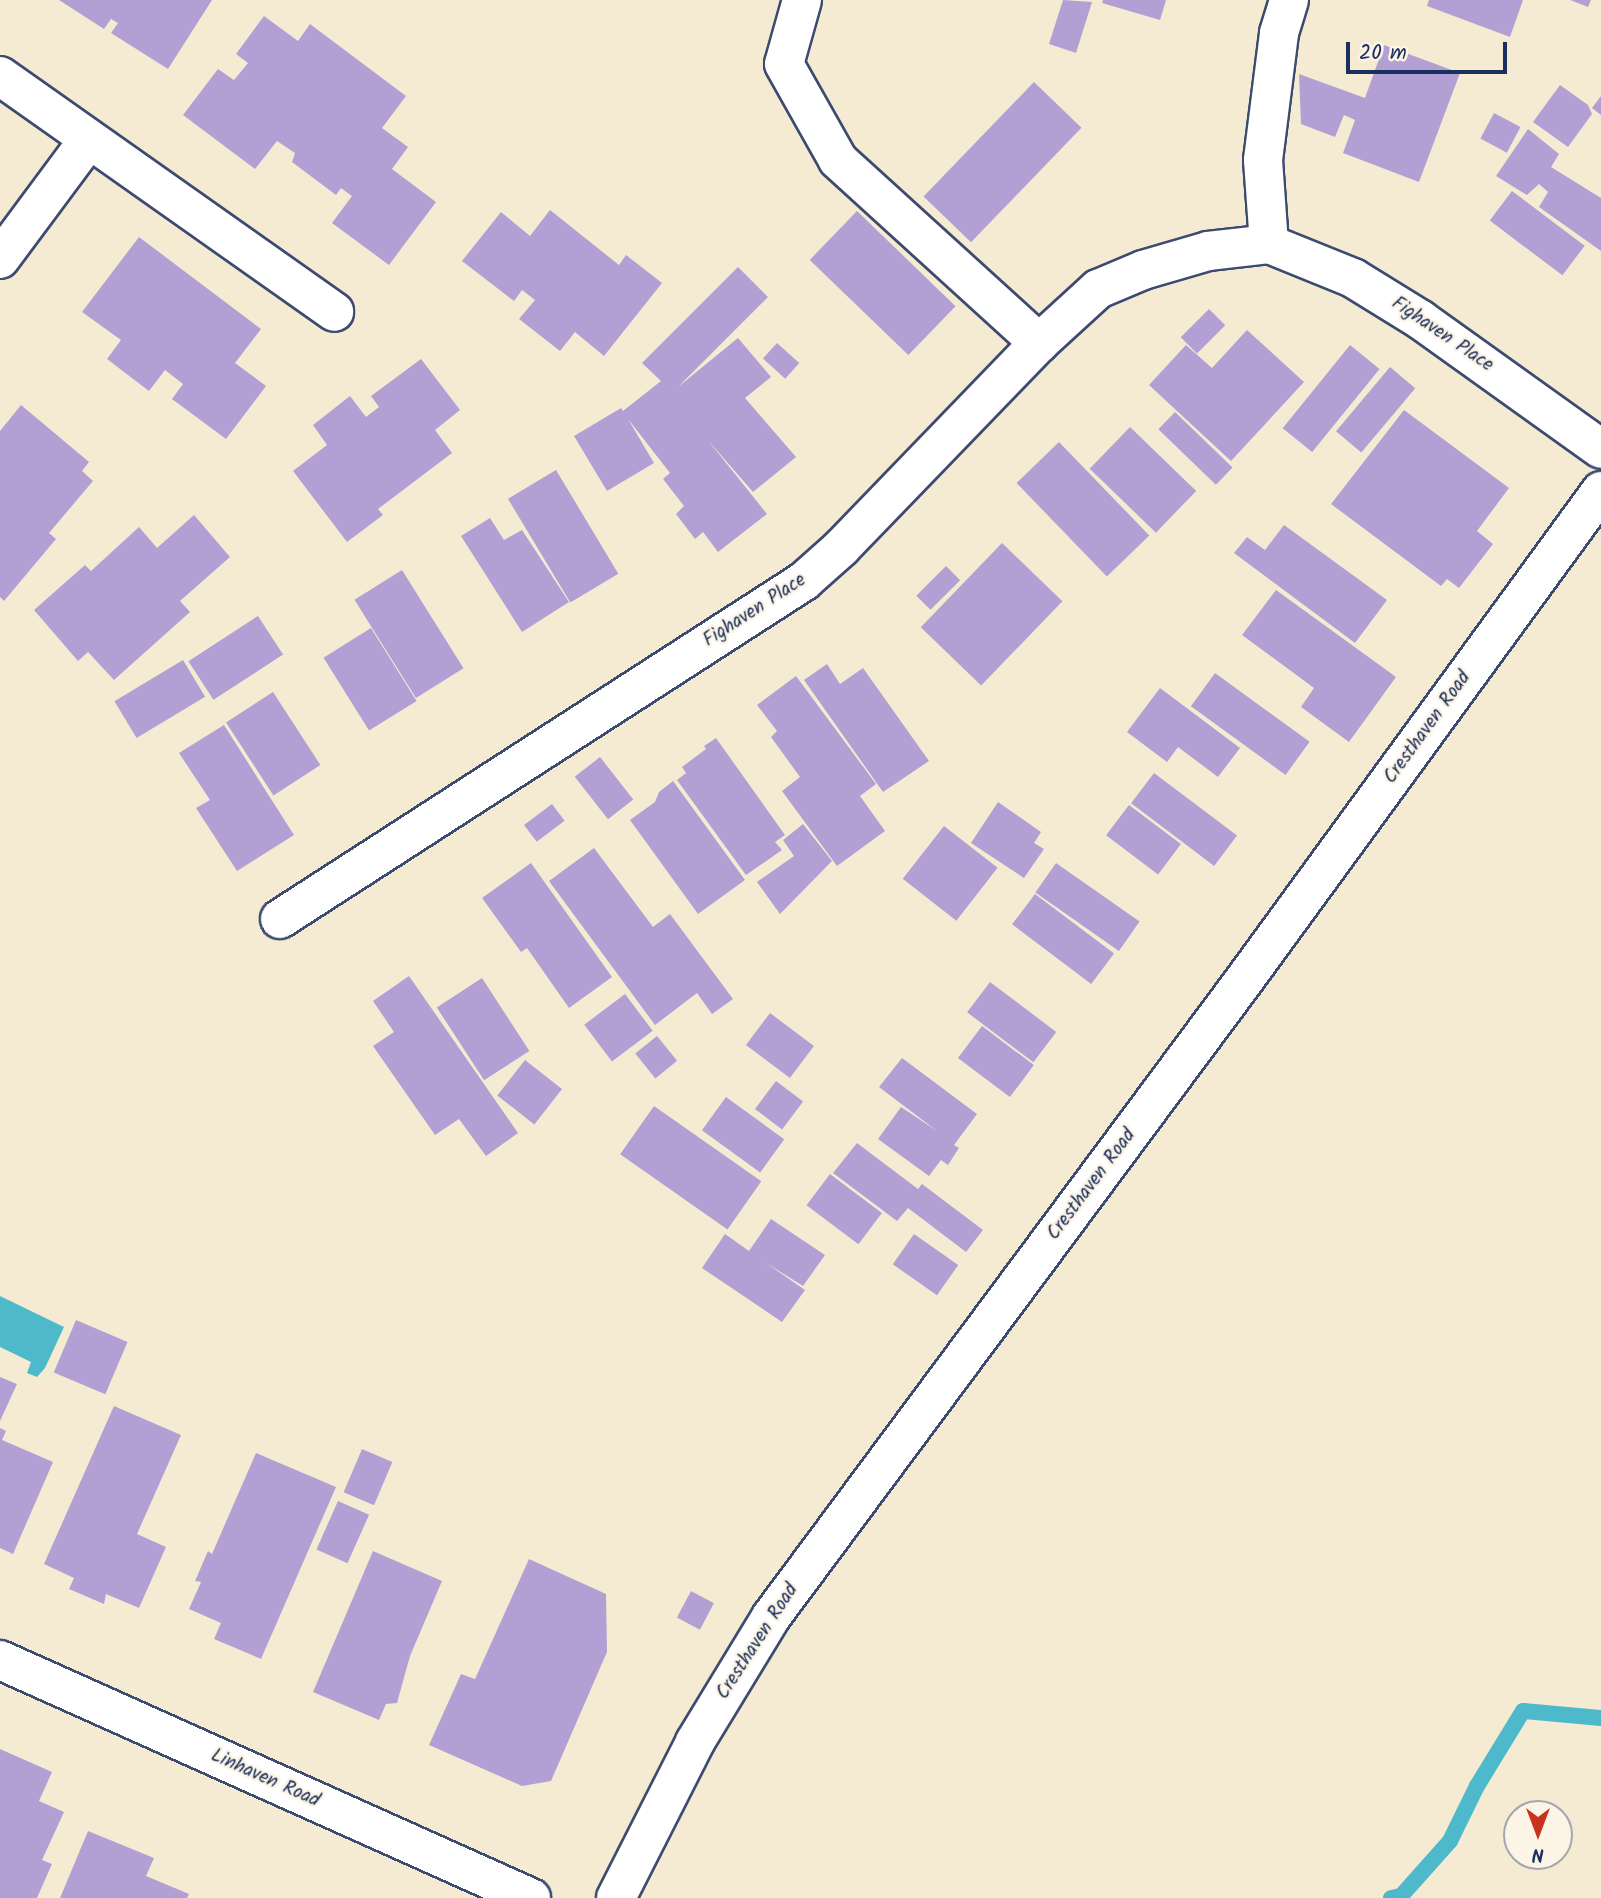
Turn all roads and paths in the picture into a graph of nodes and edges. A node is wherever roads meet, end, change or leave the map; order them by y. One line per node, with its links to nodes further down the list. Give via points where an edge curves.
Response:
1 (802, 0): 8 (street, via 784,64 838,160)
2 (1289, 0): 5 (street, via 1279,33 1263,160)
3 (0, 76): 4 (street)
4 (89, 139): 6 (street); 7 (street)
5 (1269, 244): 8 (street, Fighaven Place, via 1208,251 1109,284); 9 (street, Fighaven Place, via 1353,278 1531,396)
6 (0, 259)
7 (334, 312)
8 (1039, 343): 11 (street, Fighaven Place, via 804,581)
9 (1601, 449)
10 (1601, 491): 14 (street, Cresthaven Road, via 771,1617 695,1742)
11 (280, 919)
12 (0, 1660): 13 (street, Linhaven Road)
13 (531, 1898)
14 (616, 1898)

